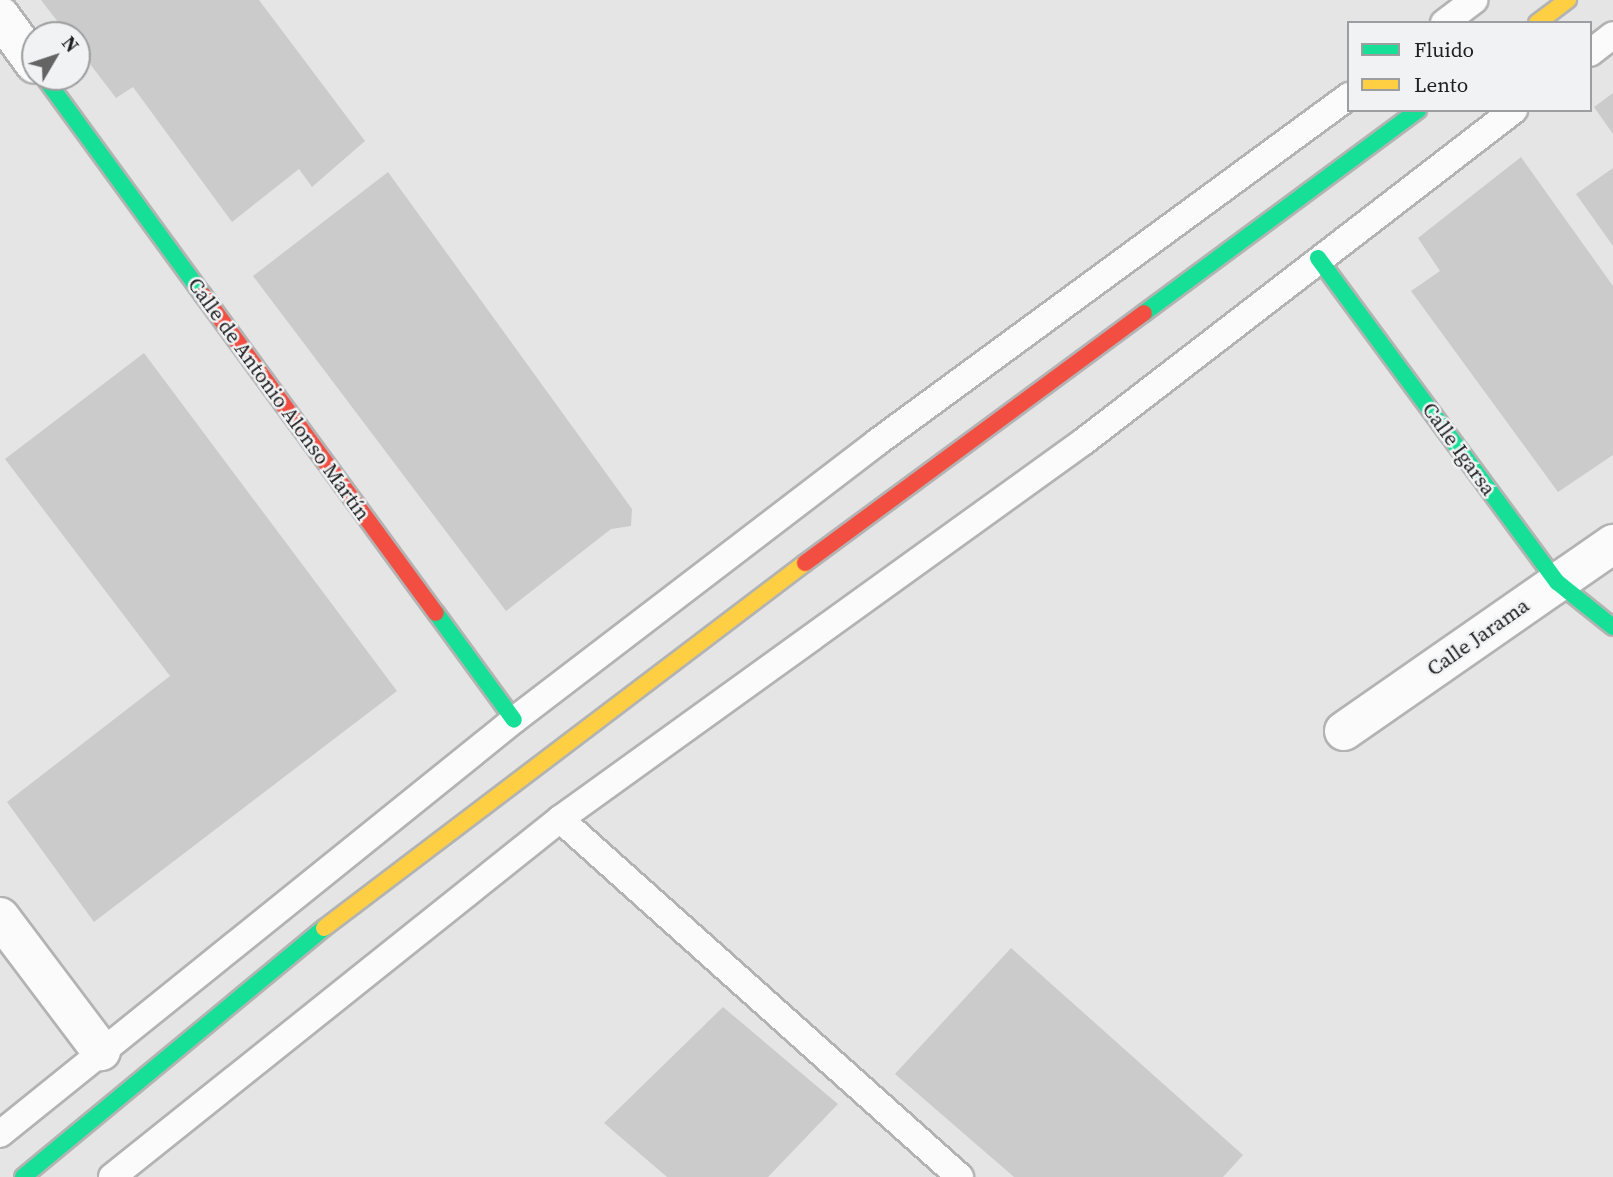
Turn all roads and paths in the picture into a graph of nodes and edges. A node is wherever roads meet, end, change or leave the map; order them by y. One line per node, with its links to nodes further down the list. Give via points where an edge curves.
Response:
1 (1474, 0): 4 (lane)
2 (1568, 0): 5 (main road)
3 (0, 16): 7 (street)
4 (1447, 21)
5 (1540, 21)
6 (1613, 35): 8 (lane)
7 (21, 45)
8 (1592, 51)
9 (54, 91): 17 (main road, Calle de Antonio Alonso Martín)
10 (1347, 97): 17 (lane, via 876,443)
11 (1415, 112): 23 (main road, via 788,575 362,897)
12 (1511, 112): 13 (lane)
13 (1318, 258): 15 (main road, Calle Igarsa); 19 (lane, via 1083,442)
14 (1613, 544): 15 (street, Calle Jarama)
15 (1557, 582): 16 (main road, Calle Igarsa); 18 (street, Calle Jarama)
16 (1613, 627)
17 (514, 720): 21 (lane)
18 (1344, 731)
19 (560, 819): 24 (lane); 25 (lane)
20 (0, 917): 21 (street)
21 (101, 1051): 22 (lane)
22 (0, 1134)
23 (23, 1177)
24 (112, 1177)
25 (960, 1177)

